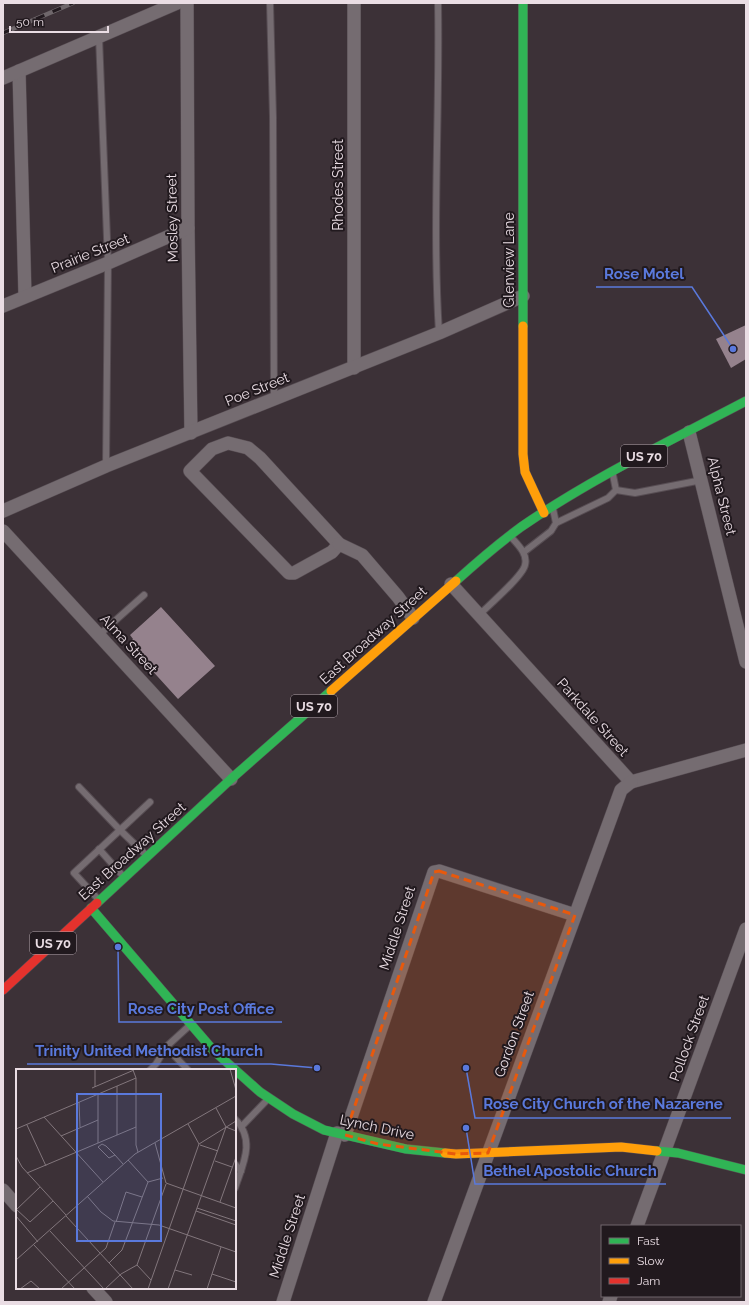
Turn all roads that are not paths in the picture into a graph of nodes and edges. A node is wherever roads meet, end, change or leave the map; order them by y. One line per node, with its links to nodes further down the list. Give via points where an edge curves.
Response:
1 (177, 3): 7 (street)
2 (187, 3): 10 (street, Mosley Street)
3 (270, 3): 17 (lane)
4 (354, 3): 16 (street, Rhodes Street)
5 (438, 3): 15 (lane, via 435,175 436,294)
6 (523, 3): 13 (main road, Glenview Lane)
7 (99, 37): 8 (street); 11 (lane)
8 (19, 71): 9 (street); 12 (street)
9 (3, 78)
10 (188, 228): 11 (street, Prairie Street); 20 (street, Mosley Street)
11 (108, 263): 12 (street, Prairie Street); 21 (lane)
12 (25, 296): 14 (street, Prairie Street)
13 (523, 296): 15 (street, Poe Street); 27 (main road, Glenview Lane, via 523,454 525,472)
14 (3, 306)
15 (439, 333): 16 (street, Poe Street)
16 (354, 368): 17 (street, Poe Street)
17 (274, 400): 20 (street, Poe Street)
18 (746, 401): 19 (main road, East Broadway Street / US 70)
19 (690, 432): 22 (main road, East Broadway Street / US 70); 23 (street, Alpha Street)
20 (192, 433): 21 (street, Poe Street)
21 (106, 466): 26 (street, Poe Street)
22 (613, 473): 24 (lane); 25 (main road, East Broadway Street / US 70)
23 (702, 480): 24 (lane, via 635,493); 38 (street, Alpha Street)
24 (616, 490): 28 (lane, via 608,498)
25 (553, 508): 27 (main road, East Broadway Street / US 70); 28 (lane)
26 (3, 511)
27 (544, 513): 30 (main road, East Broadway Street / US 70)
28 (556, 523): 32 (lane, via 551,531)
29 (3, 531): 37 (street, Alma Street)
30 (510, 535): 32 (lane); 33 (main road, East Broadway Street / US 70)
31 (339, 544): 31 (street, via 280,478 248,448 236,444 223,444 204,455 190,472 289,573 316,562); 36 (street, via 362,556 398,597)
32 (524, 552): 35 (lane, via 525,565 519,575)
33 (451, 584): 35 (street, Parkdale Street); 36 (main road, East Broadway Street / US 70)
34 (144, 595): 37 (lane)
35 (479, 615): 41 (street, Parkdale Street)
36 (412, 618): 40 (main road, East Broadway Street / US 70)
37 (99, 635): 40 (street, Alma Street)
38 (746, 662)
39 (746, 750): 41 (street)
40 (232, 779): 46 (main road, East Broadway Street / US 70)
41 (631, 782): 50 (street, Gordon Street, via 621,790)
42 (79, 787): 44 (lane)
43 (150, 802): 44 (lane)
44 (120, 830): 45 (lane); 46 (lane)
45 (99, 849): 47 (lane); 48 (lane, via 74,873)
46 (147, 856): 47 (main road, East Broadway Street / US 70)
47 (124, 877): 48 (main road, East Broadway Street / US 70)
48 (99, 900): 49 (main road, East Broadway Street / US 70)
49 (90, 908): 52 (main road, East Broadway Street / US 70); 53 (main road, Lynch Drive)
50 (575, 915): 62 (street, Middle Street, via 439,871 434,872); 64 (street, Gordon Street)
51 (746, 929): 63 (street, Pollock Street)
52 (3, 990)
53 (190, 1024): 54 (lane); 57 (main road, Lynch Drive, via 213,1050)
54 (166, 1047): 55 (lane); 56 (lane)
55 (151, 1069)
56 (187, 1069)
57 (235, 1069)
58 (236, 1070): 59 (main road, Lynch Drive)
59 (268, 1098): 61 (lane); 62 (main road, Lynch Drive, via 324,1130)
60 (236, 1120): 61 (lane)
61 (242, 1126): 67 (lane, via 248,1149)
62 (341, 1134): 64 (main road, Lynch Drive, via 406,1149); 74 (street, Middle Street)
63 (664, 1151): 64 (main road, Lynch Drive, via 621,1147); 66 (main road, Lynch Drive); 71 (street, Pollock Street)
64 (488, 1154): 75 (street, Gordon Street)
65 (236, 1165): 67 (lane)
66 (746, 1170)
67 (241, 1171): 68 (lane)
68 (236, 1185)
69 (3, 1190): 70 (street)
70 (16, 1205)
71 (637, 1225)
72 (94, 1289): 73 (street)
73 (106, 1302)
74 (283, 1302)
75 (434, 1302)

